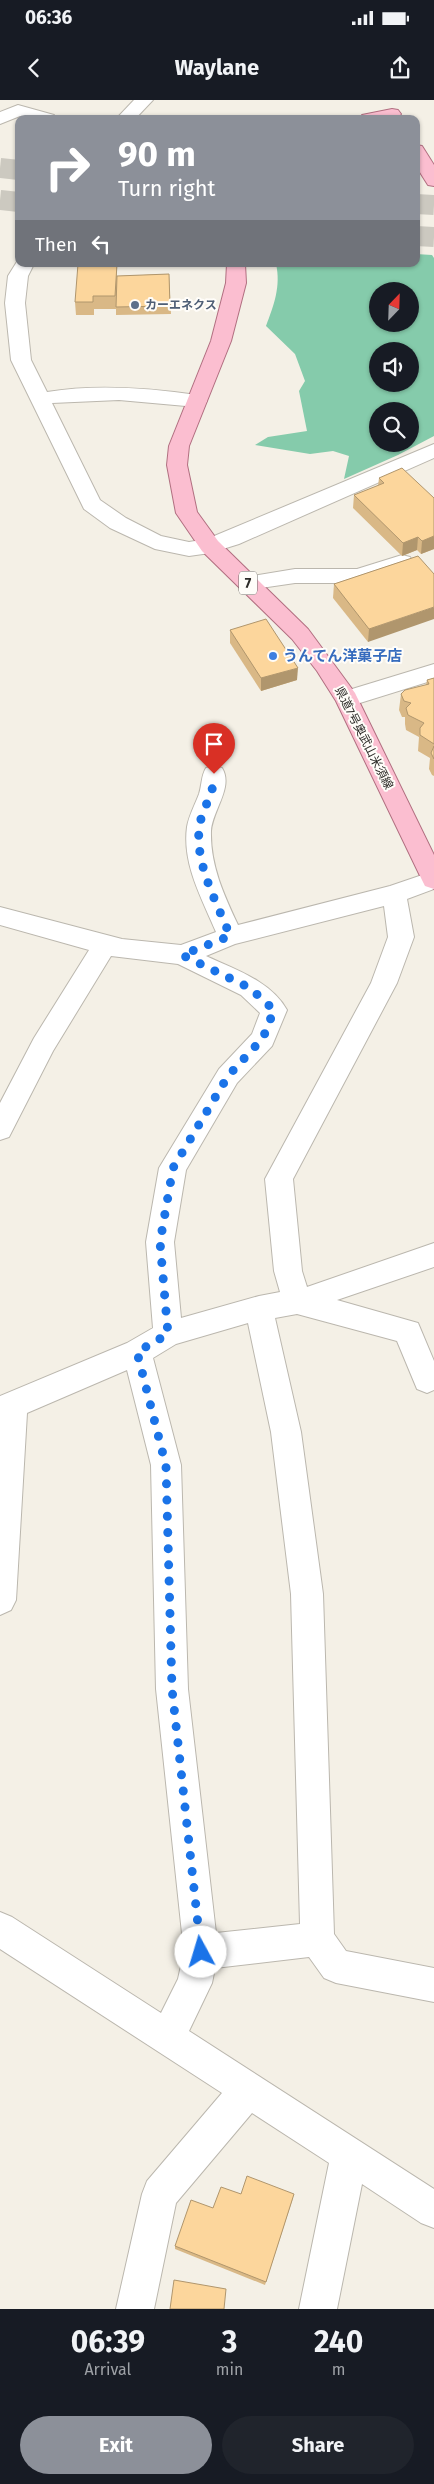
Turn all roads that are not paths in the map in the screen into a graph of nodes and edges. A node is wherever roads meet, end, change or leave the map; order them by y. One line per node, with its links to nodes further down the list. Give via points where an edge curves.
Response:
1 (33, 100): 4 (street)
2 (144, 100): 6 (street)
3 (0, 108): 4 (street)
4 (18, 110): 5 (street); 7 (street)
5 (35, 115)
6 (129, 115)
7 (0, 119)
8 (420, 157): 9 (main road)
9 (434, 181)
10 (23, 267): 12 (street, via 18,276 14,304 21,360)
11 (236, 267): 13 (main road, 県道7号奥武山米須線 / 7, via 236,283 221,341)
12 (42, 399): 13 (street, via 85,395); 15 (street, via 91,504 118,523 155,542 188,549)
13 (197, 401): 15 (main road, 県道7号奥武山米須線 / 7, via 180,446 177,465 188,513)
14 (434, 450): 15 (street)
15 (210, 546): 17 (main road, 県道7号奥武山米須線 / 7)
16 (402, 562): 17 (street, via 358,576 295,576)
17 (248, 583): 19 (main road, 県道7号奥武山米須線 / 7, via 300,634)
18 (434, 672): 19 (street)
19 (347, 699): 21 (main road, 県道7号奥武山米須線 / 7)
20 (214, 774): 24 (street, via 214,786 203,808 199,828 199,856)
21 (434, 880): 22 (street)
22 (394, 894): 24 (street); 29 (street, via 401,938 384,983 279,1179 288,1271)
23 (0, 916): 25 (street)
24 (230, 936): 26 (street)
25 (105, 945): 26 (street); 27 (street, via 43,1045)
26 (182, 955): 31 (street, via 250,988 274,1010 263,1038 228,1076 173,1168 160,1242)
27 (0, 1129)
28 (434, 1255): 29 (street)
29 (297, 1302): 30 (street); 33 (street, via 408,1332)
30 (259, 1308): 31 (street); 37 (street, via 286,1432 307,1594)
31 (168, 1334): 32 (street)
32 (137, 1352): 34 (street); 38 (street, via 166,1466 172,1689)
33 (427, 1380)
34 (6, 1407): 35 (street)
35 (0, 1600)
36 (0, 1929): 40 (street)
37 (317, 1939): 38 (street); 39 (street, via 336,1966)
38 (201, 1952): 40 (street, via 195,1984)
39 (434, 1985)
40 (168, 2036): 41 (street)
41 (249, 2089): 42 (street); 44 (street, via 160,2194)
42 (349, 2156): 43 (street); 45 (street)
43 (434, 2210)
44 (135, 2309)
45 (318, 2309)

